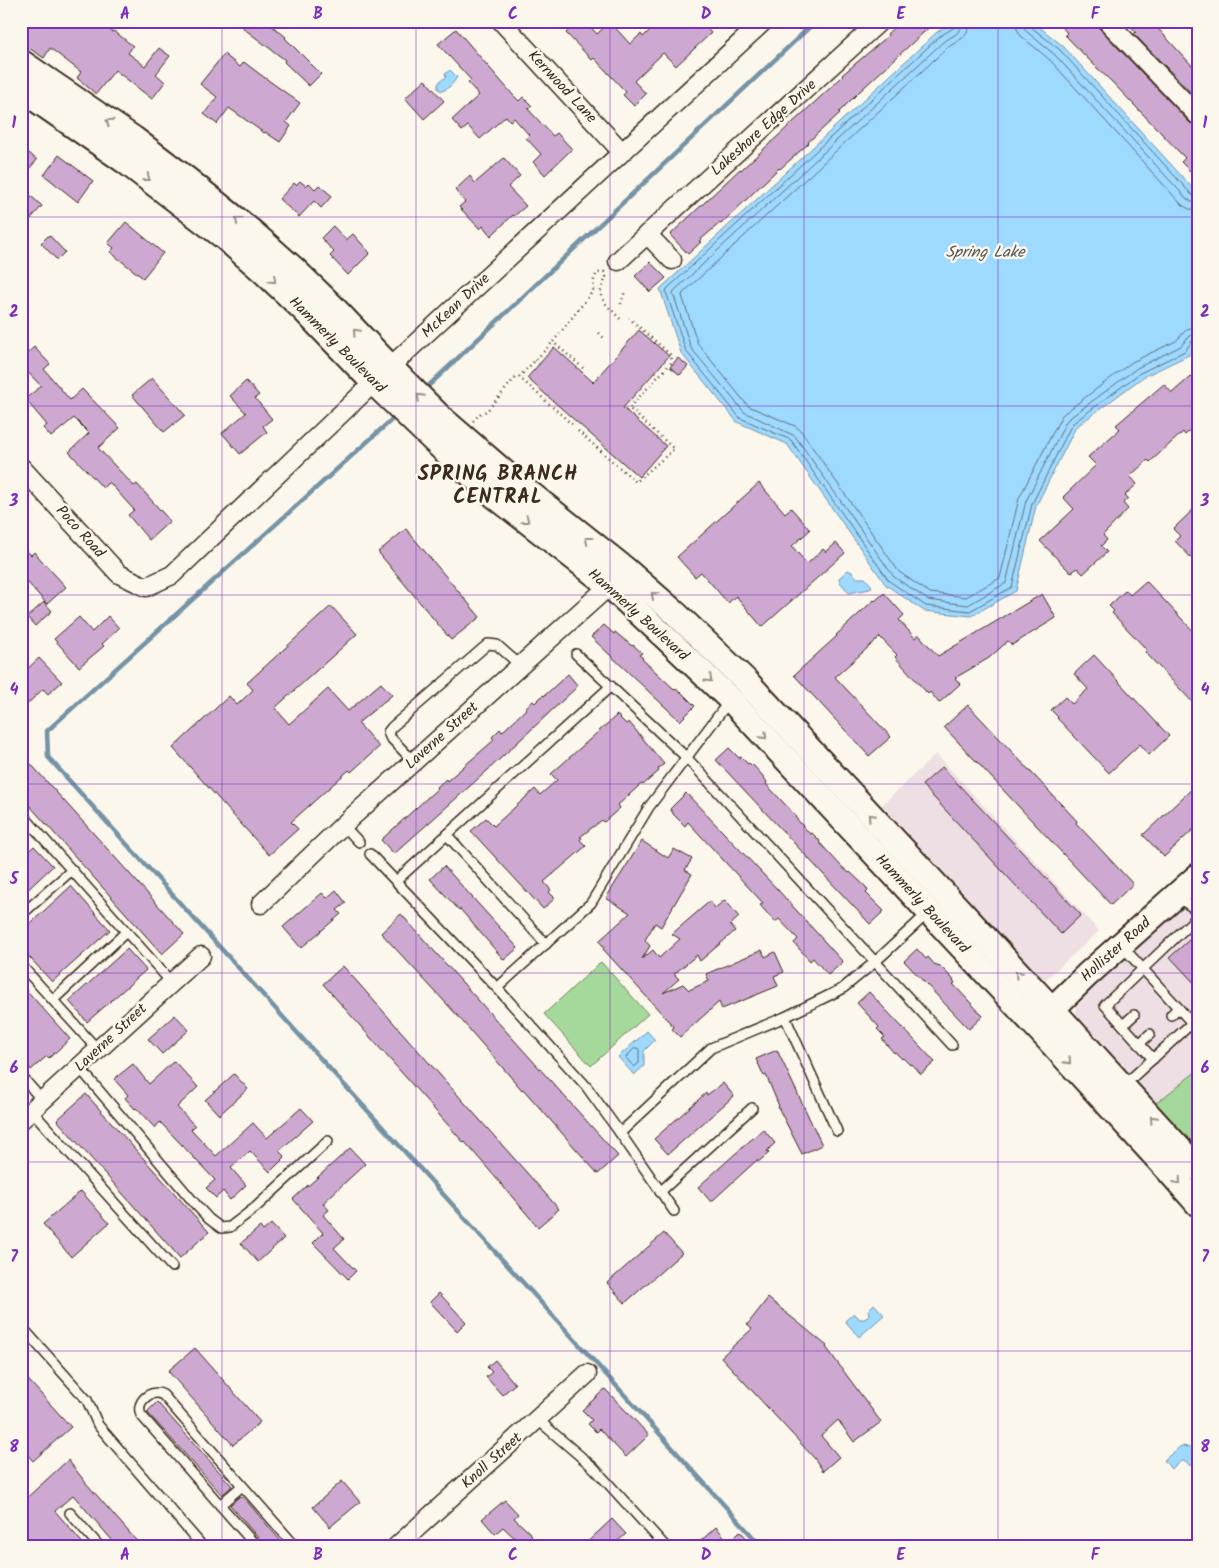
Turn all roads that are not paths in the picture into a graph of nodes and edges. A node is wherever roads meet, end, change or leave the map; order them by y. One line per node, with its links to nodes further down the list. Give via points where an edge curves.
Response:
1 (501, 21): 8 (street, Kerrwood Lane)
2 (764, 21): 8 (street, McKean Drive)
3 (880, 21): 10 (street, Lakeshore Edge Drive)
4 (1107, 21): 7 (street)
5 (21, 62): 9 (main road, Hammerly Boulevard, one-way to 5, via 134,139)
6 (21, 89): 9 (main road, Hammerly Boulevard, one-way to 9, via 126,162)
7 (1198, 116)
8 (622, 152): 13 (street, McKean Drive)
9 (182, 190): 13 (main road, Hammerly Boulevard, via 252,232 296,271 330,304)
10 (647, 234): 11 (street); 12 (street, Lakeshore Edge Drive)
11 (672, 260)
12 (618, 261)
13 (388, 381): 15 (main road, Hammerly Boulevard, via 431,423 450,456 495,496); 16 (street, McKean Drive, via 172,575)
14 (21, 467): 16 (street, Poco Road, via 119,574)
15 (618, 578): 18 (street, Laverne Street); 19 (main road, Hammerly Boulevard, one-way to 15, via 674,612); 21 (main road, Hammerly Boulevard, one-way to 21, via 665,637)
16 (146, 587)
17 (576, 654): 20 (lane)
18 (521, 666): 23 (street, Laverne Street); 23 (lane, via 497,646 488,644 392,727 388,732 390,737)
19 (745, 680): 21 (main road); 28 (main road, Hammerly Boulevard, one-way to 19)
20 (611, 686): 22 (lane); 26 (lane)
21 (731, 700): 22 (lane); 28 (main road, Hammerly Boulevard, one-way to 28)
22 (686, 758): 40 (lane, via 649,807 591,903); 43 (lane)
23 (414, 762): 25 (street, Laverne Street)
24 (21, 813): 30 (lane)
25 (343, 825): 27 (lane); 34 (street, Laverne Street)
26 (447, 835): 32 (lane); 40 (lane)
27 (359, 842)
28 (886, 849): 36 (main road, Hammerly Boulevard); 50 (main road, Hammerly Boulevard, one-way to 28)
29 (370, 854): 32 (lane)
30 (72, 870): 37 (lane); 39 (lane)
31 (1198, 876): 33 (main road, Hollister Road)
32 (396, 881): 47 (lane)
33 (1176, 896): 35 (lane); 41 (main road, Hollister Road)
34 (260, 904)
35 (1198, 910)
36 (929, 912): 43 (lane); 54 (main road, Hammerly Boulevard)
37 (21, 915)
38 (1198, 916): 45 (lane)
39 (126, 932): 46 (lane); 48 (lane)
40 (546, 944): 47 (lane)
41 (1121, 945): 45 (lane); 50 (main road, Hollister Road)
42 (201, 956): 46 (street, Laverne Street)
43 (875, 962): 53 (lane, via 842,989); 58 (lane)
44 (21, 965): 48 (lane)
45 (1142, 968): 49 (lane, via 1158,993); 55 (lane, via 1105,1005)
46 (172, 982): 59 (street, Laverne Street)
47 (497, 988): 67 (lane, via 586,1086)
48 (53, 1000): 59 (lane)
49 (1178, 1008): 52 (lane); 60 (lane, via 1192,1023)
50 (1052, 1009): 54 (main road, Hollister Road); 63 (main road, Hammerly Boulevard)
51 (1134, 1015): 55 (lane)
52 (1170, 1015)
53 (785, 1017): 66 (lane); 67 (lane, via 711,1048)
54 (1035, 1025): 71 (main road, Hammerly Boulevard, one-way to 71)
55 (1123, 1025): 57 (lane)
56 (1150, 1034): 57 (lane)
57 (1139, 1044): 60 (lane)
58 (952, 1045)
59 (98, 1050): 61 (street, Laverne Street)
60 (1153, 1059): 63 (lane)
61 (79, 1067): 65 (street, Laverne Street); 68 (lane, via 197,1206 221,1228 230,1227 249,1212)
62 (21, 1076): 65 (lane)
63 (1122, 1086): 69 (main road, Hammerly Boulevard, one-way to 63)
64 (752, 1108): 70 (lane)
65 (32, 1111): 73 (lane)
66 (837, 1131)
67 (620, 1133): 70 (lane)
68 (328, 1141)
69 (1198, 1168)
70 (660, 1192): 72 (lane)
71 (1198, 1204)
72 (674, 1211)
73 (172, 1267)
74 (21, 1326): 81 (lane, via 87,1400 98,1425)
75 (588, 1374): 76 (street, Knoll Street)
76 (537, 1419): 84 (street, Knoll Street); 85 (lane, via 594,1468)
77 (242, 1486): 78 (lane); 78 (lane, via 162,1395 158,1392 146,1398 140,1404 141,1414); 83 (lane)
78 (220, 1505): 82 (lane)
79 (70, 1513): 80 (lane)
80 (100, 1547)
81 (202, 1547)
82 (257, 1547)
83 (296, 1547)
84 (396, 1547)
85 (666, 1547)

